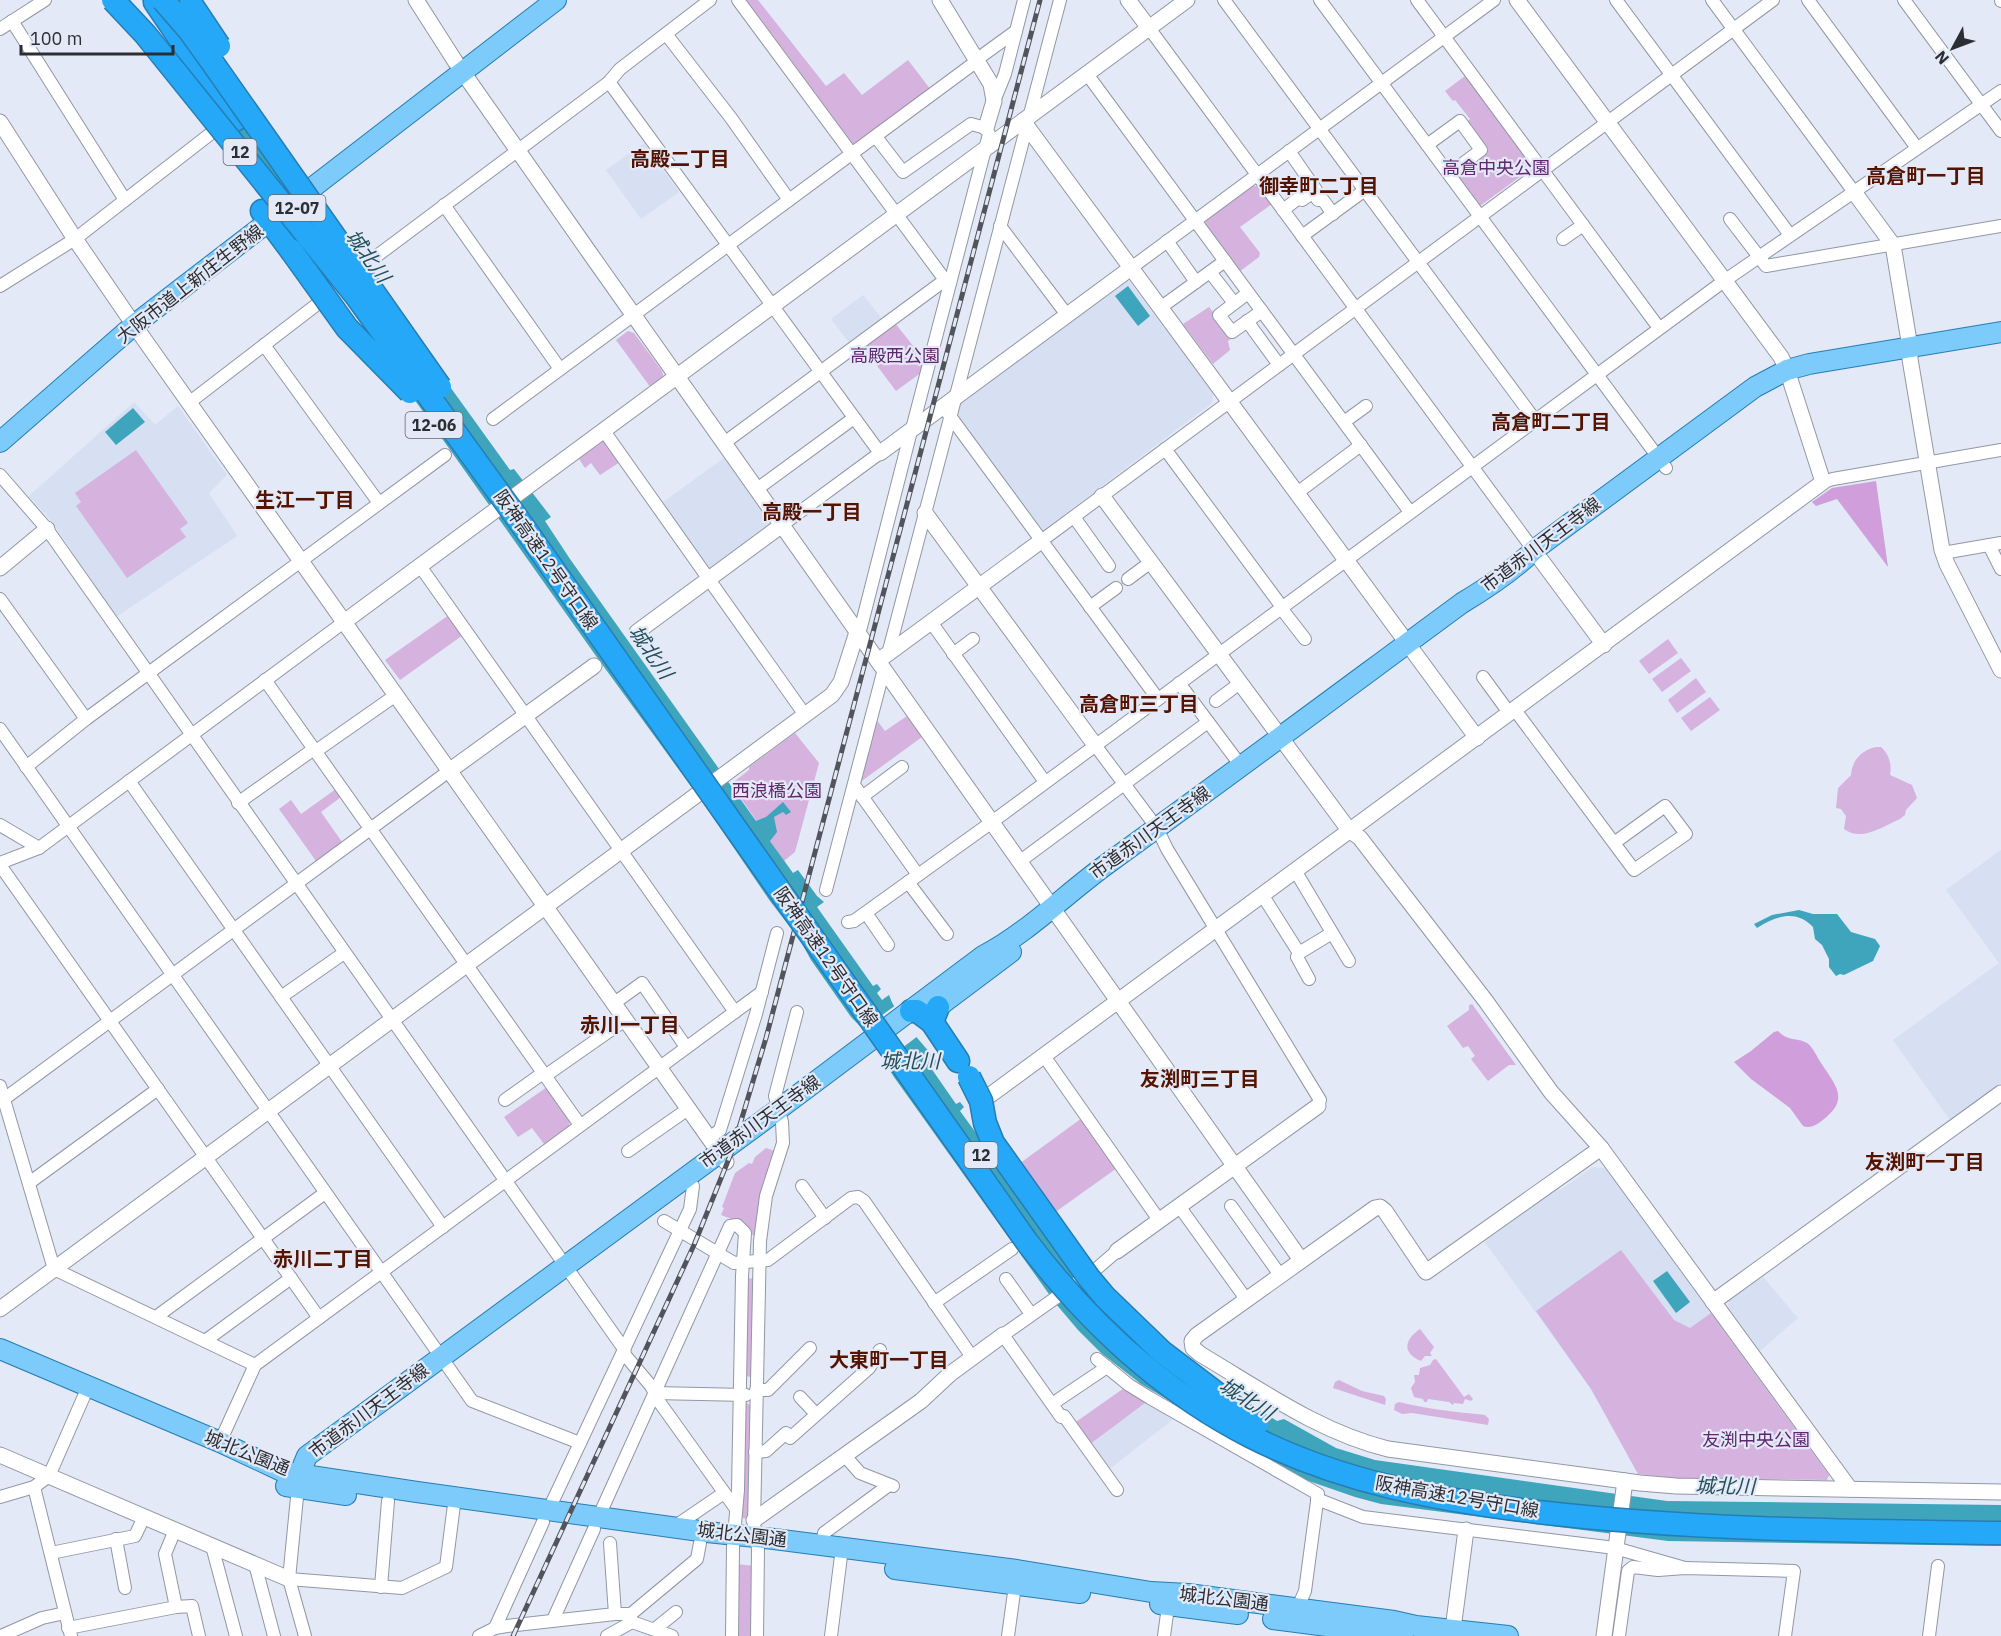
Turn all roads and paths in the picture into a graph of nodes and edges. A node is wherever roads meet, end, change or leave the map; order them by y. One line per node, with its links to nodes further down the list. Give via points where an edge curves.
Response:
1 (45, 0): 26 (street)
2 (113, 0): 94 (highway, 阪神高速12号守口線 / 12, bridge, via 145,34)
3 (154, 0): 94 (highway, 12-07, bridge)
4 (163, 0): 70 (highway, 阪神高速12号守口線, bridge, via 189,30)
5 (416, 0): 34 (street)
6 (534, 0): 34 (main road, 大阪市道上新庄生野線)
7 (556, 0): 34 (main road, 大阪市道上新庄生野線)
8 (710, 0): 31 (street)
9 (738, 0): 55 (street)
10 (940, 0): 33 (street)
11 (1024, 0): 30 (street)
12 (1060, 0): 42 (street)
13 (1128, 0): 27 (street)
14 (1187, 0): 27 (street)
15 (1224, 0): 46 (street)
16 (1320, 0): 38 (street)
17 (1417, 0): 32 (street)
18 (1494, 0): 32 (street)
19 (1517, 0): 44 (street)
20 (1616, 0): 36 (street)
21 (1712, 0): 29 (street)
22 (1773, 0): 29 (street)
23 (1808, 0): 51 (street)
24 (1905, 0): 41 (street)
25 (190, 2): 70 (highway, 12, bridge, via 257,106)
26 (12, 21): 28 (street); 62 (street)
27 (1149, 28): 35 (street); 58 (street)
28 (0, 29)
29 (1734, 29): 36 (street); 60 (street)
30 (1016, 31): 33 (street); 40 (street)
31 (666, 34): 37 (street); 63 (street)
32 (1444, 37): 38 (street); 56 (street)
33 (977, 61): 40 (street, via 991,84); 49 (street)
34 (459, 65): 53 (street); 66 (main road, 大阪市道上新庄生野線, bridge, via 402,105)
35 (1087, 74): 42 (street); 72 (street)
36 (1672, 75): 44 (street); 76 (street)
37 (609, 82): 53 (street); 82 (street)
38 (1381, 83): 46 (street); 50 (street)
39 (2001, 91): 41 (street)
40 (994, 101): 45 (street)
41 (1981, 104): 48 (street); 51 (street)
42 (1026, 121): 52 (street); 74 (street); 87 (street)
43 (0, 122): 78 (street)
44 (1607, 122): 56 (street); 90 (street)
45 (986, 128): 49 (street, via 971,124 903,172); 52 (street, via 989,134)
46 (1319, 129): 54 (street); 59 (street)
47 (214, 131): 62 (street)
48 (2001, 131)
49 (876, 137): 55 (street)
50 (1427, 145): 57 (street); 57 (street, via 1460,121 1481,150)
51 (1917, 148): 60 (street)
52 (985, 149): 68 (street); 89 (street)
53 (519, 150): 64 (street); 101 (street)
54 (1288, 152): 58 (street); 61 (street, via 1316,190)
55 (852, 154): 63 (street); 68 (street)
56 (1543, 170): 69 (street); 73 (street)
57 (1449, 174): 69 (street)
58 (1257, 175): 65 (street); 72 (street)
59 (1365, 190): 67 (street); 86 (street)
60 (1854, 192): 76 (street); 81 (street)
61 (1313, 193): 65 (street); 67 (street)
62 (125, 200): 78 (street)
63 (789, 200): 82 (street)
64 (444, 205): 83 (street); 112 (street)
65 (1283, 210): 77 (street)
66 (269, 214): 103 (main road, 大阪市道上新庄生野線); 180 (highway, 12-06, bridge, via 347,328 404,385 568,608)
67 (1333, 214): 77 (street)
68 (896, 215): 89 (street); 97 (street)
69 (1480, 216): 86 (street); 114 (street)
70 (321, 217): 322 (highway, 阪神高速12号守口線 / 12, bridge, via 1056,1259 1112,1321 1156,1360 1204,1395)
71 (1730, 219): 84 (street)
72 (1195, 221): 80 (street); 85 (street)
73 (1583, 225): 79 (street); 105 (street)
74 (1000, 226): 102 (street); 120 (street)
75 (2001, 226): 81 (street)
76 (1790, 235): 84 (street)
77 (1302, 236): 99 (street)
78 (75, 239): 92 (street); 103 (street)
79 (1563, 239)
80 (1167, 241): 87 (street); 91 (street)
81 (1893, 245): 84 (street, via 1766,266); 109 (street)
82 (728, 246): 97 (street); 101 (street)
83 (378, 255)
84 (1759, 257): 90 (street)
85 (1225, 261): 88 (street); 93 (street)
86 (1418, 262): 99 (street); 123 (street)
87 (1131, 268): 98 (street); 102 (street)
88 (1210, 272): 91 (street); 96 (street)
89 (947, 281): 113 (street); 127 (street)
90 (1724, 281): 105 (street); 116 (street, via 1781,357)
91 (1197, 282): 98 (street)
92 (0, 286)
93 (1248, 293): 96 (street); 100 (street)
94 (357, 297): 180 (highway, 阪神高速12号守口線 / 12, bridge)
95 (320, 302): 108 (street)
96 (1234, 303): 104 (street, via 1219,315 1232,332)
97 (771, 306): 113 (street); 115 (street)
98 (1160, 308): 117 (street)
99 (1356, 308): 110 (street); 137 (street)
100 (1262, 311): 104 (street); 110 (street)
101 (634, 315): 112 (street); 115 (street)
102 (1067, 315): 120 (street)
103 (131, 320): 118 (street); 125 (main road, 大阪市道上新庄生野線); 128 (main road, 大阪市道上新庄生野線)
104 (1247, 321): 111 (street)
105 (1659, 328): 114 (street)
106 (2001, 332): 109 (main road, 市道赤川天王寺線)
107 (2001, 344): 109 (main road, 市道赤川天王寺線)
108 (264, 345): 118 (street); 143 (street)
109 (1910, 353): 116 (main road, 市道赤川天王寺線, via 1809,364); 136 (street)
110 (1294, 354): 111 (street); 124 (street)
111 (1279, 365): 117 (street)
112 (560, 369): 122 (street)
113 (821, 373): 121 (street); 129 (street)
114 (1597, 375): 123 (street); 135 (street)
115 (678, 376): 126 (street); 129 (street)
116 (1789, 376): 135 (main road, 市道赤川天王寺線, via 1755,387); 139 (street)
117 (1229, 401): 131 (street); 141 (street)
118 (190, 402): 154 (street)
119 (1366, 406): 124 (street)
120 (949, 407): 127 (street); 145 (street); 149 (street)
121 (854, 418): 133 (street); 140 (street)
122 (493, 419)
123 (1535, 420): 137 (street)
124 (1344, 422): 130 (street)
125 (0, 426)
126 (604, 430): 156 (street); 160 (street)
127 (911, 430): 133 (street); 170 (street)
128 (0, 442)
129 (724, 443): 140 (street)
130 (1361, 445): 141 (street); 144 (street)
131 (1165, 449): 142 (street); 166 (street)
132 (2001, 450): 136 (street)
133 (880, 453): 147 (street)
134 (445, 455): 143 (street)
135 (1662, 463): 152 (main road, 市道赤川天王寺線)
136 (1927, 463): 139 (street); 151 (street)
137 (1472, 466): 144 (street); 152 (street)
138 (0, 475): 148 (street)
139 (1823, 482): 173 (street)
140 (757, 489): 147 (street)
141 (1297, 493): 153 (street)
142 (1102, 496): 146 (street); 155 (street)
143 (379, 503): 154 (street)
144 (1410, 512): 153 (street)
145 (924, 513): 162 (street); 177 (street)
146 (1074, 517): 149 (street); 157 (street)
147 (782, 525): 160 (street); 170 (street)
148 (46, 529): 158 (street); 181 (street)
149 (1041, 541): 162 (street); 165 (street)
150 (1995, 544): 151 (street); 159 (street)
151 (1943, 553): 179 (street)
152 (1537, 555): 173 (street); 174 (main road, 市道赤川天王寺線)
153 (1346, 560): 166 (street); 174 (street)
154 (301, 561): 167 (street); 181 (street)
155 (1151, 562): 161 (street); 176 (street)
156 (420, 566): 167 (street); 190 (street)
157 (1109, 566)
158 (0, 567)
159 (2001, 569)
160 (709, 579): 169 (street); 191 (street)
161 (1128, 579)
162 (979, 587): 168 (street); 198 (street)
163 (1116, 588): 165 (street)
164 (0, 599): 192 (street)
165 (1090, 607): 187 (street)
166 (1282, 608): 172 (street); 176 (street)
167 (344, 622): 183 (street); 186 (street)
168 (931, 622): 175 (street); 177 (street)
169 (637, 632)
170 (857, 632): 177 (street); 191 (street, via 839,687)
171 (974, 639): 175 (street)
172 (1305, 639)
173 (1604, 645): 189 (street)
174 (1411, 648): 196 (street); 197 (main road, 市道赤川天王寺線)
175 (953, 654): 205 (street)
176 (1219, 654): 184 (street); 185 (street)
177 (883, 661): 207 (street); 210 (street)
178 (594, 666): 190 (street)
179 (2001, 670)
180 (625, 671): 348 (highway, 阪神高速12号守口線 / 12, bridge, via 1047,1268 1117,1343 1198,1406 1307,1462 1389,1487 1483,1505 1697,1527)
181 (148, 673): 192 (street); 195 (street)
182 (1483, 677): 189 (street)
183 (265, 680): 195 (street); 199 (street)
184 (1179, 683): 187 (street); 193 (street)
185 (1240, 683): 188 (street); 197 (street)
186 (396, 695): 199 (street); 203 (street)
187 (1158, 699): 198 (street)
188 (1216, 700)
189 (1513, 712): 196 (street); 216 (street)
190 (526, 715): 203 (street); 218 (street)
191 (805, 715): 218 (street)
192 (86, 718): 201 (street)
193 (1208, 722): 200 (street); 206 (street)
194 (0, 729): 201 (street)
195 (191, 736): 204 (street); 209 (street)
196 (1477, 738): 214 (street)
197 (1284, 742): 200 (main road, 市道赤川天王寺線); 214 (street); 215 (main road, 市道赤川天王寺線)
198 (1095, 745): 205 (street); 206 (street)
199 (315, 750): 209 (street); 213 (street)
200 (1241, 766): 215 (main road, 市道赤川天王寺線)
201 (26, 767): 212 (street)
202 (902, 767): 208 (street)
203 (449, 771): 213 (street); 226 (street)
204 (129, 781): 212 (street); 230 (street)
205 (1045, 782): 210 (street)
206 (1124, 783): 215 (street); 219 (street)
207 (854, 785): 208 (street); 224 (street)
208 (862, 797): 222 (street)
209 (238, 803): 223 (street)
210 (992, 822): 219 (street); 222 (street)
211 (0, 825): 217 (street)
212 (67, 827): 217 (street); 240 (street)
213 (371, 829): 223 (street); 239 (street)
214 (1350, 832): 221 (street); 268 (street, via 1360,838 1551,1092)
215 (1159, 834): 227 (main road, 市道赤川天王寺線, via 1128,866); 231 (street)
216 (1614, 843): 216 (street, via 1634,870 1686,834 1665,806)
217 (39, 848): 220 (street)
218 (621, 850): 226 (street); 246 (street)
219 (1020, 862): 227 (street)
220 (0, 864): 251 (street)
221 (1296, 872): 225 (street); 233 (street)
222 (913, 878): 228 (street); 234 (street)
223 (296, 884): 230 (street); 236 (street)
224 (826, 890)
225 (1263, 896): 231 (street); 237 (street)
226 (545, 907): 239 (street); 245 (street)
227 (1055, 912): 244 (street); 248 (main road, 市道赤川天王寺線); 248 (main road, 市道赤川天王寺線, via 975,961)
228 (866, 913): 229 (street); 235 (street)
229 (848, 922)
230 (234, 930): 240 (street); 243 (street)
231 (1217, 930): 244 (street); 263 (street, via 1320,1100)
232 (777, 933): 242 (street)
233 (1332, 933): 237 (street); 238 (street)
234 (947, 934)
235 (888, 945)
236 (344, 953): 243 (street); 249 (street)
237 (1299, 953): 241 (street, via 1296,957)
238 (1349, 961)
239 (466, 965): 249 (street); 256 (street)
240 (172, 976): 251 (street); 265 (street)
241 (1309, 979)
242 (762, 992): 246 (street); 270 (street, via 720,1130)
243 (281, 997): 254 (street)
244 (1119, 1002): 253 (street); 272 (street)
245 (613, 1004): 250 (street); 252 (street, via 642,983)
246 (735, 1012): 252 (street)
247 (796, 1012): 266 (street, via 775,1096)
248 (925, 1015): 266 (main road, 市道赤川天王寺線, via 865,1053); 322 (highway, bridge, via 964,1069 981,1101 988,1134 1089,1278 1162,1352)
249 (392, 1020): 254 (street); 273 (street)
250 (625, 1020): 255 (street); 256 (street)
251 (110, 1022): 258 (street); 262 (street)
252 (686, 1047): 255 (street)
253 (1044, 1056): 260 (street); 281 (street)
254 (330, 1066): 265 (street); 283 (street)
255 (659, 1068): 264 (street); 267 (street)
256 (544, 1074): 261 (street); 267 (street)
257 (0, 1086): 262 (street)
258 (158, 1089): 271 (street); 274 (street)
259 (2001, 1093): 299 (street)
260 (989, 1096)
261 (505, 1100)
262 (2, 1101): 274 (street)
263 (1318, 1106): 272 (street)
264 (688, 1109): 269 (street); 270 (street)
265 (268, 1111): 271 (street); 277 (street)
266 (781, 1115): 270 (main road, 市道赤川天王寺線); 289 (street, via 783,1143 766,1197)
267 (580, 1125): 273 (street)
268 (1601, 1148): 290 (street, via 1426,1272 1380,1207); 299 (street)
269 (628, 1151)
270 (718, 1151): 276 (main road, 市道赤川天王寺線); 293 (main road, 市道赤川天王寺線)
271 (205, 1158): 285 (street); 292 (street)
272 (1234, 1166): 278 (street); 290 (street)
273 (505, 1181): 283 (street); 293 (street)
274 (29, 1183): 292 (street)
275 (802, 1185): 280 (street)
276 (693, 1186): 284 (street, via 690,1209); 293 (main road, 市道赤川天王寺線)
277 (325, 1193): 285 (street); 294 (street)
278 (1179, 1206): 281 (street); 298 (street)
279 (1231, 1206): 295 (street)
280 (825, 1218): 289 (street, via 768,1260); 300 (street, via 851,1198 864,1201)
281 (1159, 1220): 287 (street)
282 (664, 1221): 284 (street)
283 (443, 1227): 294 (street)
284 (680, 1231): 288 (street); 309 (street)
285 (263, 1239): 296 (street); 303 (street)
286 (1012, 1249): 300 (street)
287 (1117, 1251): 302 (street, bridge)
288 (719, 1253): 291 (street, via 734,1263); 291 (street, via 730,1226 737,1225 745,1233); 317 (street)
289 (759, 1260): 291 (street); 316 (street)
290 (1301, 1260): 295 (street)
291 (742, 1262): 318 (street)
292 (54, 1269): 301 (street); 303 (street)
293 (569, 1270): 309 (street); 313 (main road, 市道赤川天王寺線)
294 (380, 1272): 304 (street); 313 (street)
295 (1280, 1275): 298 (street)
296 (291, 1278): 304 (street); 306 (street)
297 (1006, 1279): 302 (street)
298 (1246, 1299): 330 (street, via 1197,1335 1192,1341 1194,1350 1327,1428 1388,1449)
299 (1713, 1302): 332 (street)
300 (934, 1303): 311 (street)
301 (0, 1309)
302 (1031, 1314): 305 (street)
303 (156, 1317): 306 (street)
304 (319, 1318): 314 (street)
305 (1003, 1335): 311 (street); 320 (street)
306 (205, 1341): 314 (street)
307 (810, 1348): 316 (street, via 768,1390)
308 (0, 1349): 315 (main road, 城北公園通)
309 (624, 1349): 317 (street); 324 (street)
310 (880, 1350): 321 (street, via 869,1368)
311 (972, 1357): 327 (street, via 921,1401)
312 (0, 1362): 315 (main road, 城北公園通)
313 (444, 1362): 324 (street, via 472,1401); 329 (main road, 市道赤川天王寺線, via 307,1456)
314 (255, 1365): 323 (street)
315 (86, 1392): 323 (main road, 城北公園通); 328 (street); 329 (main road, 城北公園通, via 286,1486)
316 (756, 1392): 318 (street); 325 (street)
317 (655, 1393): 318 (street); 335 (street); 344 (street)
318 (740, 1395): 340 (street)
319 (800, 1397): 321 (street)
320 (1052, 1404): 333 (street); 337 (street, via 1102,1363 1173,1412 1318,1494)
321 (816, 1414): 325 (street, via 790,1438 786,1433 766,1451)
322 (1257, 1424): 343 (highway, 阪神高速12号守口線 / 12, via 1311,1450 1368,1469 1496,1494 1700,1514)
323 (220, 1442): 329 (main road, 城北公園通)
324 (580, 1443): 341 (street)
325 (755, 1452): 349 (street)
326 (0, 1455): 328 (street)
327 (845, 1456): 349 (street); 354 (street, via 860,1473 891,1486 824,1533)
328 (49, 1476): 331 (street); 342 (street)
329 (299, 1480): 338 (main road, 城北公園通); 339 (main road, 城北公園通, via 326,1479); 363 (street)
330 (1624, 1486): 332 (street); 355 (street)
331 (34, 1487): 336 (street); 357 (street)
332 (1850, 1489): 334 (street)
333 (1117, 1490)
334 (2001, 1492)
335 (724, 1493): 340 (street); 345 (street)
336 (0, 1497)
337 (1317, 1499): 347 (street, via 1363,1516); 371 (street, via 1305,1591)
338 (388, 1501): 339 (main road, 城北公園通); 364 (street)
339 (453, 1504): 341 (main road, 城北公園通); 364 (street, via 446,1567 402,1588)
340 (736, 1509): 351 (street)
341 (546, 1516): 344 (main road, 城北公園通); 377 (street)
342 (144, 1517): 346 (street); 350 (street, via 135,1536)
343 (2001, 1521)
344 (596, 1522): 345 (main road, 城北公園通); 353 (main road, 城北公園通); 373 (street)
345 (674, 1527): 351 (main road, 城北公園通)
346 (175, 1530): 356 (street); 367 (street, via 165,1554)
347 (1466, 1530): 355 (street); 376 (street)
348 (2001, 1533)
349 (756, 1535): 351 (main road, 城北公園通); 354 (main road, 城北公園通); 358 (main road, 城北公園通); 392 (street)
350 (116, 1539): 357 (street); 365 (street)
351 (734, 1541): 353 (main road, 城北公園通); 391 (street)
352 (610, 1543): 370 (street)
353 (700, 1543): 372 (street, via 697,1559)
354 (822, 1545): 358 (main road, 城北公園通)
355 (1616, 1545): 361 (street); 398 (street)
356 (212, 1546): 359 (street); 384 (street)
357 (51, 1553): 369 (street)
358 (842, 1554): 362 (main road, 城北公園通); 393 (street)
359 (255, 1564): 363 (street); 385 (street)
360 (1938, 1566): 401 (street)
361 (1685, 1568): 399 (street, via 1628,1570); 400 (street, via 1794,1571)
362 (1016, 1577): 366 (main road, 城北公園通, via 1151,1592); 394 (street)
363 (289, 1579): 364 (street); 386 (street)
364 (381, 1587)
365 (125, 1588)
366 (1169, 1599): 371 (main road, 城北公園通); 395 (street)
367 (176, 1607): 379 (street); 383 (street, via 192,1606)
368 (676, 1612): 375 (street)
369 (65, 1613): 379 (street); 381 (street, via 42,1618)
370 (615, 1614): 372 (street); 373 (street)
371 (1294, 1615): 376 (main road, 城北公園通); 378 (main road, 城北公園通)
372 (632, 1618): 375 (street); 389 (street)
373 (553, 1620): 374 (street)
374 (536, 1623): 377 (street); 388 (street)
375 (655, 1629): 390 (street)
376 (1453, 1629): 382 (main road, 城北公園通)
377 (501, 1630): 387 (street)
378 (1324, 1631): 380 (main road, 城北公園通)
379 (69, 1632)
380 (1356, 1633): 396 (main road, 城北公園通)
381 (9, 1634)
382 (1487, 1635): 397 (main road, 城北公園通)
383 (199, 1636)
384 (236, 1636)
385 (274, 1636)
386 (305, 1636)
387 (479, 1636)
388 (531, 1636)
389 (607, 1636)
390 (672, 1636)
391 (732, 1636)
392 (757, 1636)
393 (831, 1636)
394 (1008, 1636)
395 (1164, 1636)
396 (1403, 1636)
397 (1508, 1636)
398 (1604, 1636)
399 (1619, 1636)
400 (1785, 1636)
401 (1929, 1636)

